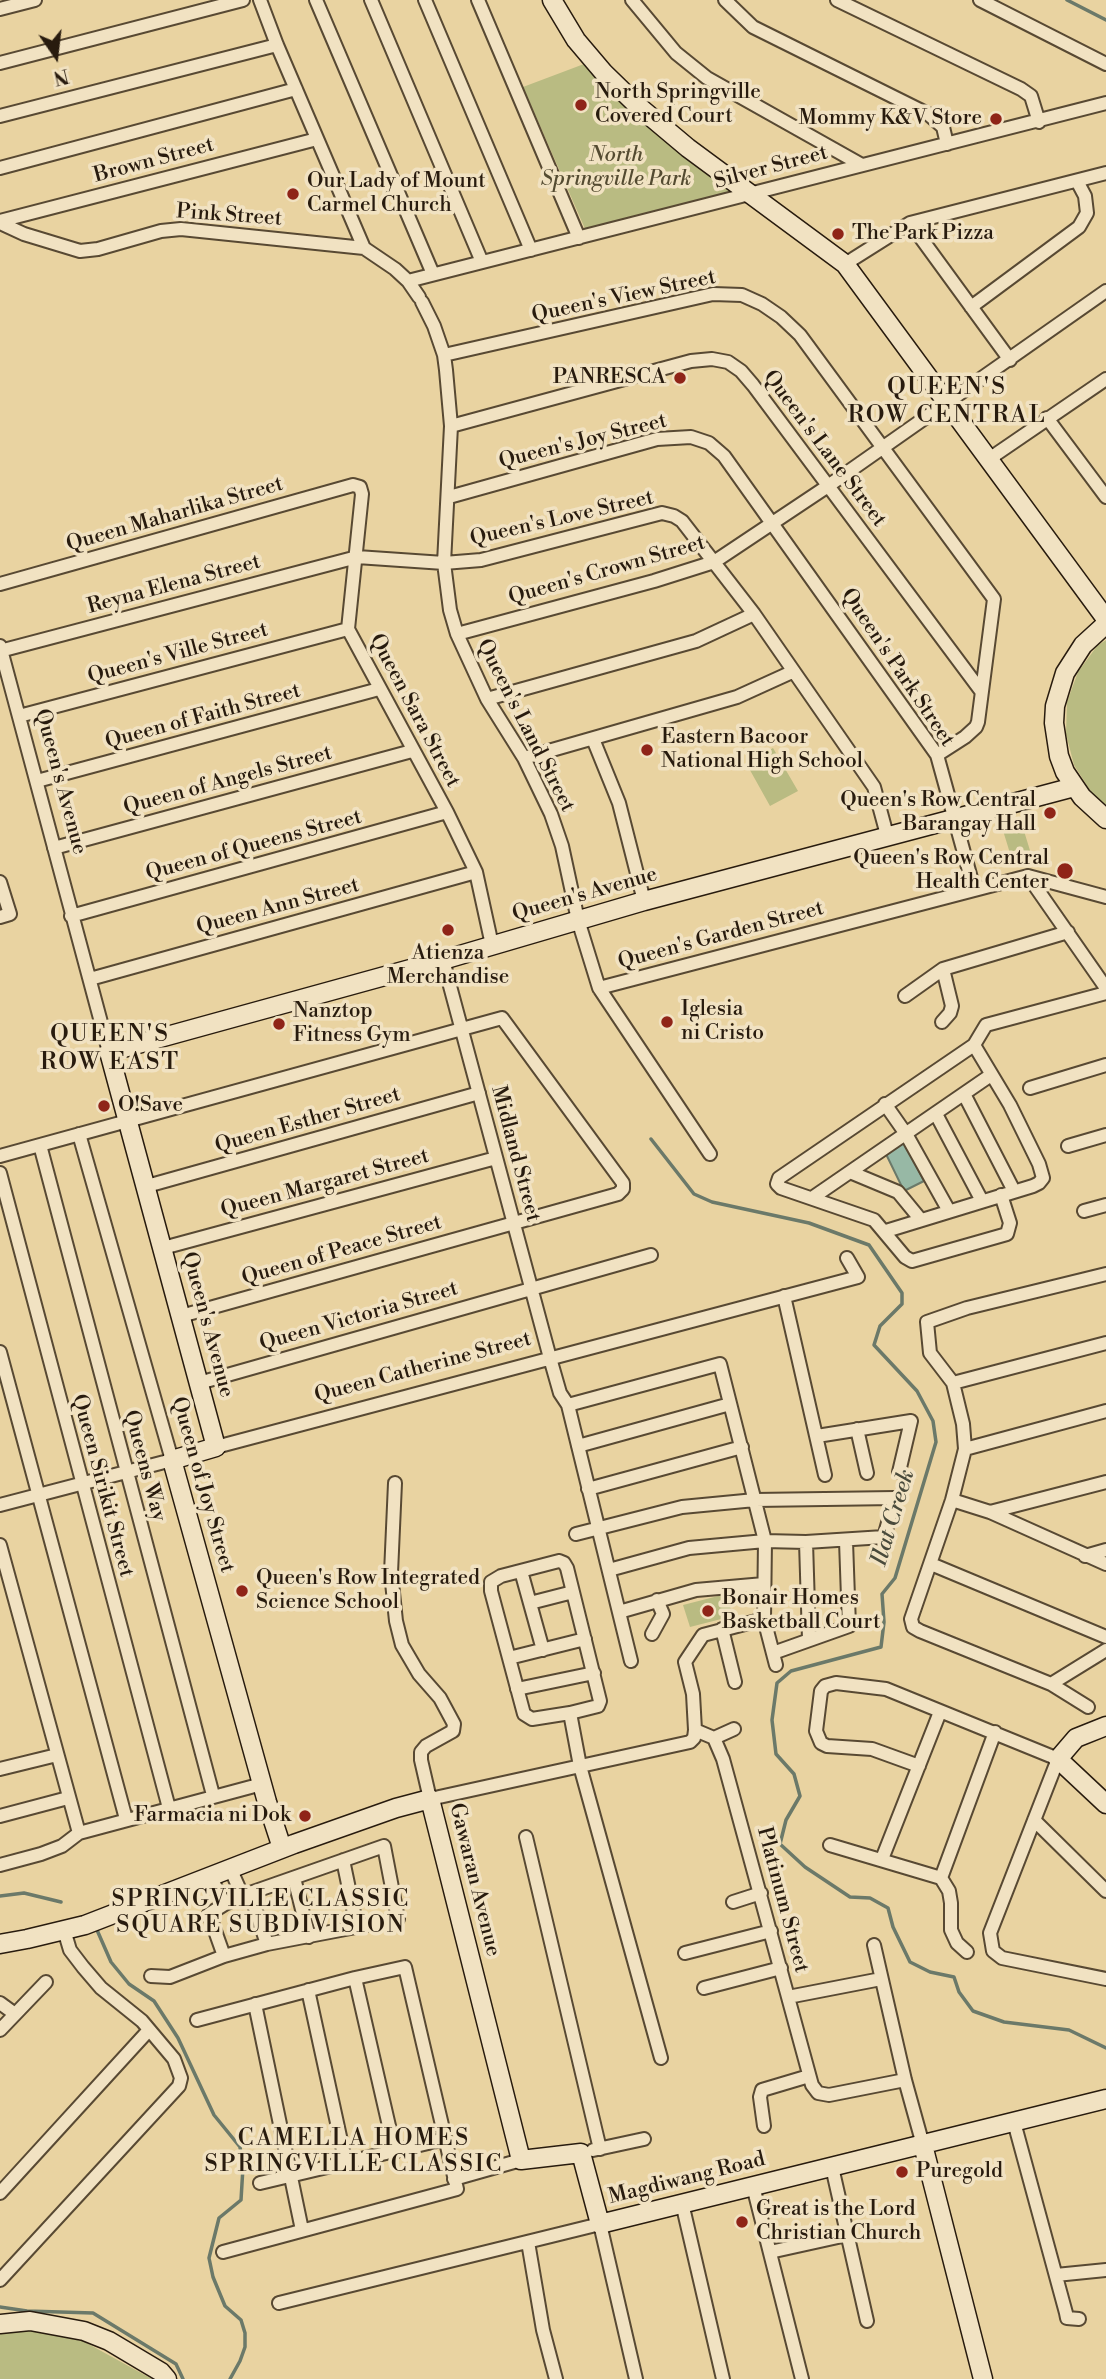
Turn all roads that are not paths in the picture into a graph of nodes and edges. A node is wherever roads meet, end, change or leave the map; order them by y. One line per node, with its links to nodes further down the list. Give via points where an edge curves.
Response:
1 (35, 0): 13 (street)
2 (243, 0): 15 (street)
3 (260, 0): 14 (street)
4 (316, 0): 35 (street)
5 (371, 0): 33 (street)
6 (425, 0): 32 (street)
7 (478, 0): 30 (street)
8 (552, 0): 27 (street, via 576,40 604,73 688,148)
9 (632, 0): 23 (street, via 676,53 707,78)
10 (725, 0): 22 (street, via 753,27 928,114 943,127)
11 (837, 0): 20 (street, via 1021,89 1031,96)
12 (981, 0): 16 (street)
13 (0, 9)
14 (276, 44): 17 (street); 19 (street)
15 (0, 63)
16 (1106, 64)
17 (296, 89): 21 (street); 24 (street)
18 (1105, 104): 20 (street, Silver Street)
19 (0, 116)
20 (1038, 122): 22 (street, Silver Street)
21 (317, 139): 28 (street, Brown Street); 31 (street)
22 (947, 144): 23 (street, Silver Street)
23 (860, 164): 27 (street, Silver Street)
24 (0, 168)
25 (1106, 173): 26 (street)
26 (1077, 181): 29 (street); 38 (street, via 1087,213 1079,227)
27 (749, 194): 30 (street, Silver Street); 34 (street)
28 (0, 222): 31 (street, Pink Street, via 80,251 181,229)
29 (910, 223): 34 (street); 38 (street)
30 (579, 238): 32 (street, Silver Street)
31 (364, 248): 36 (street, Pink Street)
32 (531, 250): 33 (street, Silver Street)
33 (482, 262): 35 (street, Silver Street)
34 (845, 264): 42 (street)
35 (433, 274): 36 (street, Silver Street)
36 (408, 281): 39 (street, Queen's Land Street, via 434,326)
37 (1106, 291): 40 (street, Queen's Crown Street)
38 (971, 307): 40 (street)
39 (444, 355): 44 (street, Queen's Land Street); 45 (street, Queen's View Street, via 713,294 742,295 762,304 800,335)
40 (1010, 360): 42 (street, Queen's Crown Street)
41 (1106, 379): 43 (street)
42 (947, 403): 45 (street, Queen's Crown Street); 46 (street)
43 (1047, 418): 46 (street); 50 (street)
44 (451, 426): 47 (street, Queen's Lane Street, via 712,359 729,362 741,371); 49 (street, Queen's Land Street)
45 (883, 447): 47 (street, Queen's Crown Street); 64 (street, Queen's View Street, via 994,598)
46 (989, 458): 57 (street)
47 (828, 486): 51 (street, Queen's Crown Street); 64 (street, Queen's Lane Street)
48 (360, 487): 52 (street, Queen Sara Street); 55 (street, Queen Maharlika Street, via 353,485)
49 (449, 497): 51 (street, Queen's Joy Street, via 657,439 691,437 709,443 724,456); 54 (street, Queen's Land Street)
50 (1106, 497)
51 (773, 523): 53 (street, Queen's Crown Street); 69 (street, Queen's Park Street)
52 (357, 557): 54 (street, Queen's Love Street); 59 (street, Queen Sara Street); 61 (street, Reyna Elena Street)
53 (713, 562): 54 (street, Queen's Love Street, via 681,521 663,513 481,560); 56 (street, Queen's Love Street); 60 (street, Queen's Crown Street)
54 (444, 564): 60 (street, Queen's Land Street)
55 (0, 584)
56 (754, 614): 62 (street, Queen's Love Street); 65 (street, via 696,641)
57 (1106, 619)
58 (1106, 624): 72 (street, via 1073,658 1055,706 1055,740)
59 (348, 629): 63 (street, Queen Sara Street); 66 (street, Queen's Ville Street)
60 (457, 634): 65 (street, Queen's Land Street)
61 (0, 649): 66 (street, Queen's Avenue)
62 (792, 671): 67 (street, via 737,697); 76 (street, Queen's Love Street, via 874,788)
63 (379, 690): 68 (street, Queen Sara Street); 71 (street, Queen of Faith Street)
64 (981, 691): 69 (street, via 976,727)
65 (487, 699): 70 (street, Queen's Land Street)
66 (19, 716): 71 (street, Queen's Avenue)
67 (593, 739): 70 (street); 83 (street, via 620,803)
68 (412, 751): 73 (street, Queen Sara Street); 77 (street, Queen of Angels Street)
69 (937, 755): 74 (street, Queen's Park Street)
70 (524, 758): 86 (street, Queen's Land Street, via 562,846)
71 (37, 781): 77 (street, Queen's Avenue)
72 (1074, 787): 74 (street, Queen's Avenue); 75 (street)
73 (447, 812): 78 (street, Queen Sara Street); 85 (street, Queen of Queens Street)
74 (955, 818): 76 (street, Queen's Avenue); 81 (street, Queen's Park Street)
75 (1106, 819)
76 (887, 835): 83 (street, Queen's Avenue)
77 (54, 848): 85 (street, Queen's Avenue)
78 (476, 872): 88 (street, Queen Sara Street); 91 (street, Queen Ann Street)
79 (1028, 876): 81 (street, Queen's Garden Street); 82 (street); 87 (street)
80 (0, 882): 84 (street)
81 (974, 889): 92 (street, Queen's Garden Street)
82 (1106, 897)
83 (645, 901): 86 (street, Queen's Avenue)
84 (5, 916)
85 (71, 916): 91 (street, Queen's Avenue)
86 (578, 920): 88 (street, Queen's Avenue); 92 (street, Queen's Garden Street)
87 (1068, 932): 90 (street); 93 (street)
88 (492, 945): 89 (street, Queen's Avenue)
89 (443, 960): 97 (street, Midland Street); 99 (street, Queen's Avenue)
90 (943, 969): 95 (street); 96 (street, via 952,1006)
91 (90, 979): 99 (street, Queen's Avenue)
92 (599, 988): 113 (street, Queen's Garden Street)
93 (1106, 988)
94 (1106, 993): 98 (street, via 986,1025)
95 (905, 996)
96 (942, 1022)
97 (461, 1028): 103 (street, Midland Street); 107 (street); 127 (street, Queen of Peace Street, via 502,1018 622,1183 618,1194)
98 (974, 1045): 101 (street); 105 (street)
99 (109, 1052): 107 (street, Queen's Avenue)
100 (1106, 1065): 102 (street)
101 (991, 1075): 104 (street); 119 (street, via 1042,1172 1039,1183)
102 (1030, 1088)
103 (479, 1093): 115 (street, Midland Street); 118 (street, Queen Esther Street)
104 (964, 1094): 106 (street); 119 (street)
105 (885, 1104): 109 (street); 121 (street, via 779,1178 780,1188)
106 (936, 1114): 109 (street); 122 (street)
107 (129, 1120): 108 (street); 118 (street, Queen's Avenue)
108 (79, 1134): 111 (street); 150 (street, Queen of Joy Street)
109 (906, 1135): 116 (street); 124 (street)
110 (1106, 1135): 112 (street)
111 (40, 1145): 114 (street); 151 (street, Queens Way)
112 (1068, 1146)
113 (710, 1154)
114 (0, 1156)
115 (496, 1158): 127 (street, Midland Street); 129 (street, Queen Margaret Street)
116 (850, 1172): 121 (street); 126 (street, via 898,1192)
117 (0, 1173): 157 (street, Queen Sirikit Street)
118 (147, 1186): 129 (street, Queen's Avenue)
119 (1014, 1191): 120 (street)
120 (1001, 1195): 122 (street); 128 (street, via 1010,1223 1002,1236 912,1261)
121 (813, 1198): 128 (street, via 874,1220)
122 (982, 1201): 124 (street)
123 (1106, 1205): 125 (street)
124 (949, 1211): 126 (street)
125 (1084, 1211)
126 (921, 1220): 128 (street)
127 (513, 1223): 133 (street, Midland Street); 135 (street, Queen of Peace Street)
128 (886, 1231)
129 (163, 1248): 135 (street, Queen's Avenue)
130 (651, 1255): 133 (street, Queen Victoria Street)
131 (847, 1258): 134 (street, Queen Catherine Street, via 858,1277)
132 (1106, 1274): 140 (street, via 927,1322 930,1353)
133 (531, 1287): 138 (street, Midland Street); 139 (street, Queen Victoria Street)
134 (784, 1296): 138 (street, Queen Catherine Street); 145 (street)
135 (181, 1316): 139 (street, Queen's Avenue)
136 (1106, 1343): 140 (street)
137 (0, 1352): 159 (street)
138 (550, 1358): 142 (street, Midland Street); 147 (street, Queen Catherine Street)
139 (199, 1383): 147 (street, Queen's Avenue)
140 (953, 1383): 149 (street)
141 (730, 1404): 142 (street, via 720,1364); 146 (street); 148 (street)
142 (568, 1405): 146 (street, Midland Street)
143 (1106, 1411): 149 (street)
144 (857, 1429): 145 (street); 152 (street, via 911,1421); 153 (street)
145 (817, 1436): 154 (street)
146 (578, 1446): 158 (street, Midland Street)
147 (216, 1447): 150 (street, Queen Catherine Street)
148 (742, 1447): 158 (street); 160 (street)
149 (965, 1449): 161 (street)
150 (172, 1460): 151 (street, Queen Catherine Street); 208 (street, Queen of Joy Street)
151 (125, 1472): 157 (street, Queen Catherine Street); 209 (street, Queens Way)
152 (899, 1472)
153 (867, 1473)
154 (825, 1475)
155 (1106, 1482): 163 (street)
156 (395, 1483): 211 (street, via 391,1573 396,1621 402,1645 454,1724 453,1731 421,1752)
157 (81, 1484): 159 (street, Queen Catherine Street); 213 (street, Queen Sirikit Street)
158 (588, 1489): 164 (street, Midland Street)
159 (38, 1495): 162 (street, Queen Catherine Street); 215 (street)
160 (755, 1500): 164 (street, via 682,1507); 166 (street); 167 (street, via 895,1498 884,1537)
161 (952, 1500): 163 (street); 172 (street)
162 (0, 1505)
163 (990, 1513): 171 (street)
164 (598, 1528): 165 (street); 174 (street, Midland Street)
165 (576, 1534)
166 (765, 1541): 168 (street); 174 (street, via 689,1548); 176 (street)
167 (846, 1541): 168 (street); 186 (street, via 849,1626)
168 (806, 1542): 186 (street)
169 (0, 1545): 203 (street)
170 (1106, 1550): 171 (street)
171 (1085, 1556): 173 (street)
172 (930, 1564): 184 (street); 193 (street, via 911,1619 913,1627)
173 (1106, 1564)
174 (609, 1570): 180 (street, Midland Street)
175 (521, 1571): 177 (street, via 562,1562); 179 (street); 189 (street, via 491,1582)
176 (764, 1584): 178 (street, via 696,1590); 181 (street)
177 (573, 1592): 179 (street); 185 (street)
178 (657, 1600): 180 (street); 183 (street, via 663,1614)
179 (530, 1603): 187 (street)
180 (619, 1612): 190 (street, Midland Street)
181 (764, 1619): 182 (street); 186 (street, via 774,1659)
182 (722, 1629): 192 (street); 200 (street, via 704,1635 685,1662 694,1695)
183 (652, 1634)
184 (1106, 1637)
185 (585, 1639): 187 (street); 191 (street)
186 (809, 1639)
187 (543, 1650): 189 (street)
188 (1106, 1650): 193 (street)
189 (509, 1658): 194 (street)
190 (631, 1661)
191 (594, 1673): 194 (street); 197 (street, via 598,1706)
192 (735, 1682)
193 (1051, 1685): 195 (street)
194 (517, 1689): 197 (street, via 524,1714 532,1720)
195 (1088, 1707)
196 (940, 1712): 201 (street); 206 (street); 206 (street, via 886,1689 836,1683 821,1691 816,1731 821,1743 872,1749)
197 (570, 1713): 205 (street)
198 (1106, 1726): 204 (street, via 1076,1738)
199 (734, 1729): 202 (street)
200 (695, 1730): 202 (street); 205 (street, via 690,1742)
201 (995, 1732): 204 (street); 227 (street)
202 (714, 1738): 229 (street, Platinum Street)
203 (57, 1755): 207 (street); 210 (street)
204 (1058, 1759): 212 (street); 216 (street)
205 (580, 1766): 211 (street); 258 (street)
206 (919, 1766): 221 (street)
207 (0, 1769)
208 (262, 1784): 209 (street); 220 (street, Queen of Joy Street)
209 (213, 1795): 213 (street)
210 (68, 1798): 214 (street); 217 (street)
211 (430, 1799): 220 (street, Gawaran Avenue); 270 (street, Gawaran Avenue)
212 (1106, 1804)
213 (169, 1808): 215 (street)
214 (0, 1816)
215 (126, 1819): 217 (street)
216 (1034, 1820): 228 (street); 247 (street, via 990,1933 993,1951 1002,1958)
217 (79, 1833): 223 (street, via 62,1846)
218 (526, 1837): 267 (street)
219 (830, 1845): 221 (street)
220 (282, 1848): 224 (street, Gawaran Avenue)
221 (882, 1859): 227 (street)
222 (343, 1860): 226 (street); 233 (street); 233 (street, via 384,1846 398,1919)
223 (0, 1865)
224 (230, 1868): 225 (street, Gawaran Avenue); 230 (street)
225 (209, 1875): 232 (street); 234 (street, Gawaran Avenue)
226 (294, 1878): 230 (street); 236 (street)
227 (942, 1878): 240 (street, via 949,1891 951,1930)
228 (1106, 1891)
229 (761, 1893): 231 (street); 235 (street, Platinum Street)
230 (246, 1895): 232 (street); 238 (street)
231 (733, 1902)
232 (225, 1904): 242 (street, via 209,1914)
233 (357, 1927): 236 (street)
234 (64, 1930): 237 (street, Gawaran Avenue); 256 (street, via 70,1950 101,1988)
235 (771, 1931): 241 (street); 243 (street, Platinum Street)
236 (309, 1937): 238 (street)
237 (0, 1944)
238 (267, 1944): 242 (street)
239 (874, 1945): 246 (street)
240 (967, 1952)
241 (685, 1953)
242 (224, 1956): 244 (street, via 170,1977)
243 (780, 1968): 249 (street); 251 (street, Platinum Street)
244 (151, 1976)
245 (355, 1978): 250 (street); 264 (street, via 405,1967); 268 (street)
246 (881, 1979): 251 (street); 260 (street)
247 (1106, 1979)
248 (46, 1982): 254 (street)
249 (704, 1988)
250 (308, 1990): 253 (street); 271 (street)
251 (788, 1997): 259 (street, Platinum Street)
252 (0, 2003): 254 (street)
253 (255, 2004): 255 (street); 273 (street)
254 (15, 2014): 257 (street)
255 (197, 2020)
256 (149, 2029): 277 (street); 287 (street, via 174,2059 179,2086)
257 (0, 2030)
258 (661, 2058)
259 (809, 2076): 260 (street, Platinum Street, via 818,2093 830,2095); 263 (street, via 762,2090)
260 (905, 2080): 266 (street)
261 (1106, 2099): 262 (street, Magdiwang Road)
262 (1014, 2122): 266 (street, Magdiwang Road); 286 (street)
263 (764, 2126)
264 (445, 2139): 268 (street); 274 (street)
265 (644, 2139): 267 (street)
266 (923, 2146): 272 (street, Magdiwang Road); 297 (street)
267 (600, 2149): 269 (street)
268 (395, 2152): 271 (street)
269 (581, 2153): 270 (street); 279 (street)
270 (521, 2160): 274 (street)
271 (346, 2164): 273 (street)
272 (832, 2167): 276 (street, Magdiwang Road); 281 (street)
273 (291, 2176): 275 (street); 280 (street)
274 (454, 2179): 280 (street, via 457,2189)
275 (260, 2182)
276 (753, 2186): 278 (street, Magdiwang Road); 284 (street)
277 (0, 2193)
278 (682, 2203): 279 (street, Magdiwang Road); 295 (street)
279 (600, 2224): 282 (street, Magdiwang Road); 294 (street)
280 (302, 2230): 283 (street)
281 (847, 2235): 284 (street); 290 (street)
282 (528, 2242): 288 (street, Magdiwang Road); 293 (street)
283 (223, 2252)
284 (770, 2252): 296 (street)
285 (1106, 2270): 286 (street)
286 (1056, 2275): 289 (street, via 1067,2318)
287 (0, 2280)
288 (279, 2303)
289 (1079, 2319)
290 (867, 2321)
291 (0, 2324): 292 (street, via 30,2321 84,2331 108,2340)
292 (167, 2379)
293 (556, 2379)
294 (636, 2379)
295 (723, 2379)
296 (802, 2379)
297 (983, 2379)

